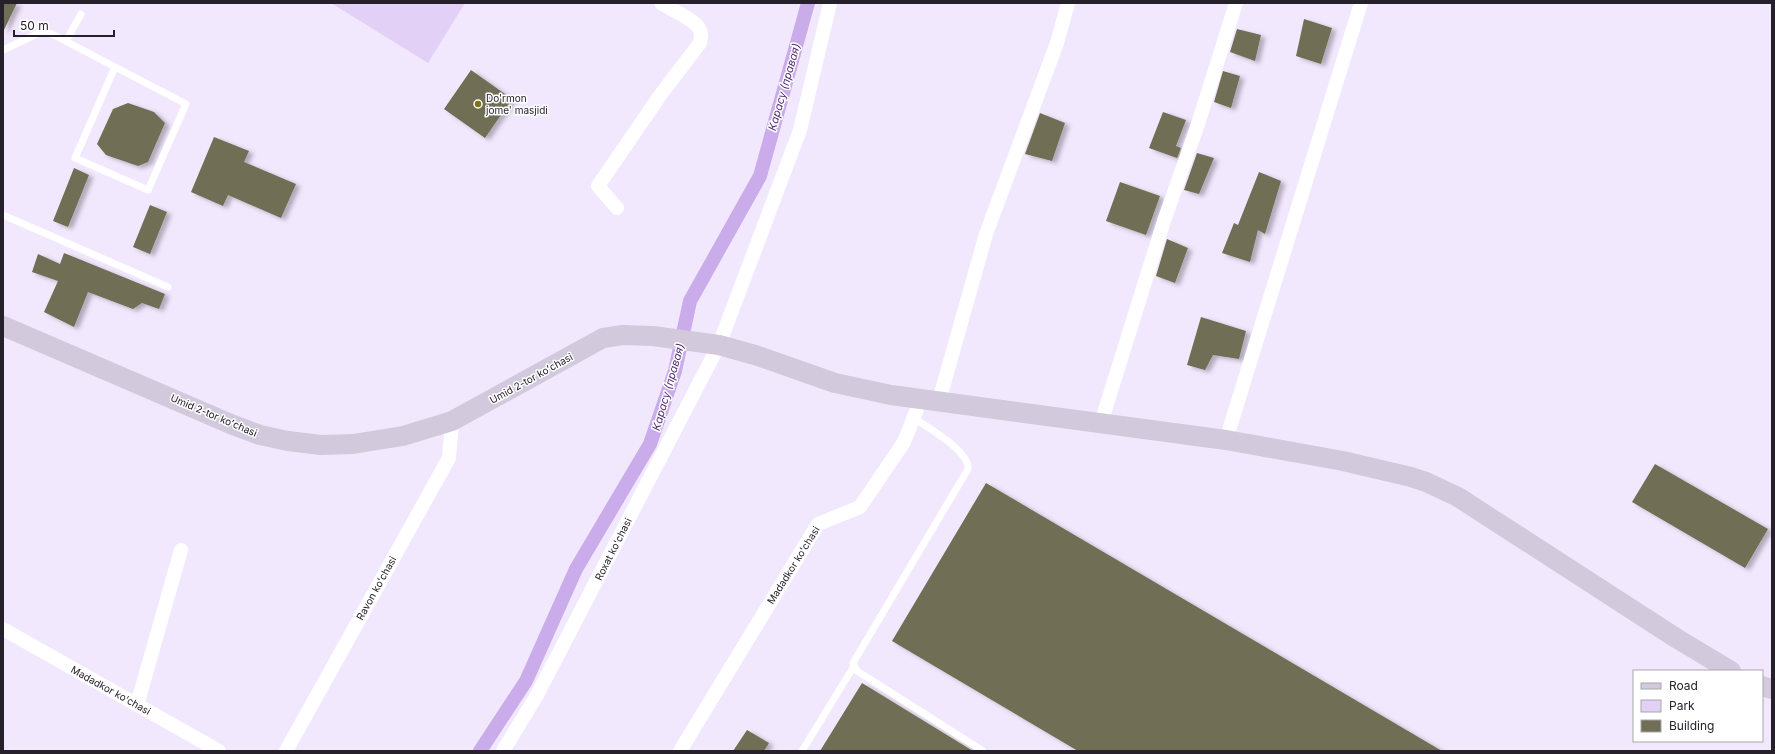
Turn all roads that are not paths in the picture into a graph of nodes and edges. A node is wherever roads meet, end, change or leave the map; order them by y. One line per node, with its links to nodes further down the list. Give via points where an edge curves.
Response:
1 (660, 3): 10 (street, via 695,24 701,32 700,44 661,94 598,186)
2 (830, 3): 14 (street, Roxat ko'chasi, via 800,130)
3 (1068, 3): 15 (street, Madadkor ko'chasi)
4 (1236, 3): 18 (street)
5 (1362, 3): 19 (street)
6 (81, 14): 7 (lane)
7 (66, 41): 8 (lane, via 52,34 38,33); 9 (lane)
8 (3, 50)
9 (115, 67): 9 (lane, via 186,104 148,190 75,158)
10 (617, 208)
11 (3, 215): 12 (lane)
12 (168, 287)
13 (3, 326): 17 (main road, Umid 2-tor koʻchasi, via 209,415 260,434 288,441 321,445 359,443 403,436)
14 (715, 344): 15 (main road, Umid 2-tor koʻchasi, via 835,382 870,391); 17 (main road, Umid 2-tor koʻchasi, via 653,336 610,336); 27 (street, Roxat ko'chasi, via 537,695)
15 (930, 400): 16 (street, Madadkor ko'chasi); 18 (main road, Umid 2-tor koʻchasi)
16 (914, 418): 22 (lane, via 964,455 969,465 853,663); 28 (street, Madadkor ko'chasi, via 904,442 860,507 818,524)
17 (452, 421): 26 (street, Ravon koʻchasi, via 448,458)
18 (1100, 423): 19 (main road, Umid 2-tor koʻchasi)
19 (1226, 440): 23 (main road, Umid 2-tor koʻchasi, via 1377,468 1442,489)
20 (181, 550): 24 (street)
21 (3, 629): 24 (street, Madadkor ko'chasi)
22 (854, 666): 29 (lane); 30 (lane, via 857,671)
23 (1729, 670)
24 (137, 705): 25 (street, Madadkor ko'chasi)
25 (219, 751)
26 (286, 751)
27 (503, 751)
28 (680, 751)
29 (802, 751)
30 (983, 751)

